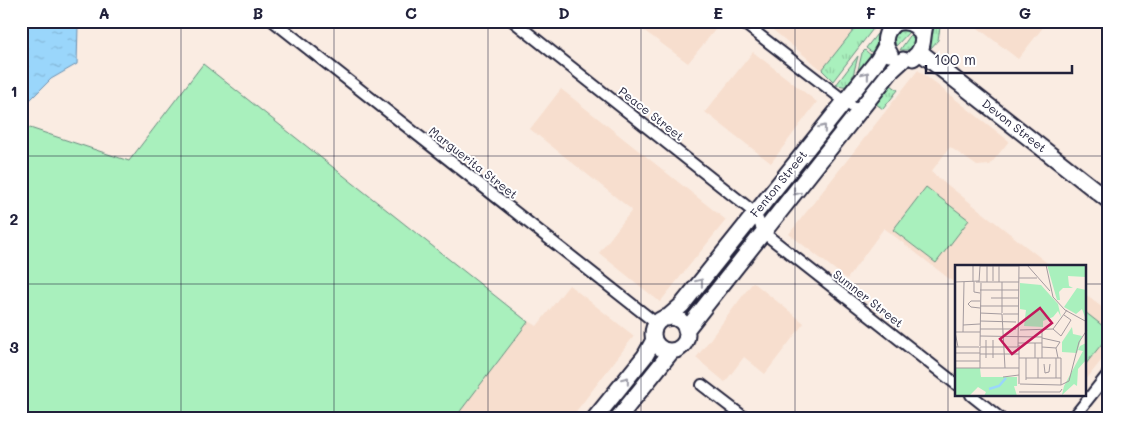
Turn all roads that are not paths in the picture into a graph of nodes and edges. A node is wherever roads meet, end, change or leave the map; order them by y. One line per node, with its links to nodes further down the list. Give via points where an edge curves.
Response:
1 (273, 21): 15 (street, Marguerita Street)
2 (513, 21): 13 (street, Peace Street)
3 (741, 21): 10 (street)
4 (928, 21): 6 (main road)
5 (899, 22): 6 (main road, via 916,26); 7 (main road, via 887,32)
6 (923, 37): 8 (main road)
7 (886, 46): 9 (main road, via 891,55); 10 (main road, Fenton Street, one-way to 7)
8 (920, 52): 9 (main road); 12 (main road, Devon Street)
9 (903, 60): 11 (main road, Fenton Street)
10 (844, 102): 11 (street); 13 (main road, Fenton Street, one-way to 10)
11 (859, 112): 14 (main road, Fenton Street, one-way to 14)
12 (1108, 200)
13 (755, 212): 14 (street, Peace Street); 15 (main road, Fenton Street, one-way to 13, via 682,305)
14 (764, 233): 16 (main road, Fenton Street); 20 (street, Sumner Street)
15 (662, 321): 16 (main road, via 680,320); 17 (main road, via 653,332)
16 (686, 330): 18 (main road, via 686,341)
17 (654, 340): 18 (main road, via 660,348); 23 (main road, one-way to 17)
18 (671, 352): 24 (main road)
19 (1108, 374): 27 (street)
20 (955, 383)
21 (702, 385): 25 (street)
22 (972, 396): 26 (street)
23 (595, 418)
24 (618, 418)
25 (745, 418)
26 (1000, 418)
27 (1073, 418)

